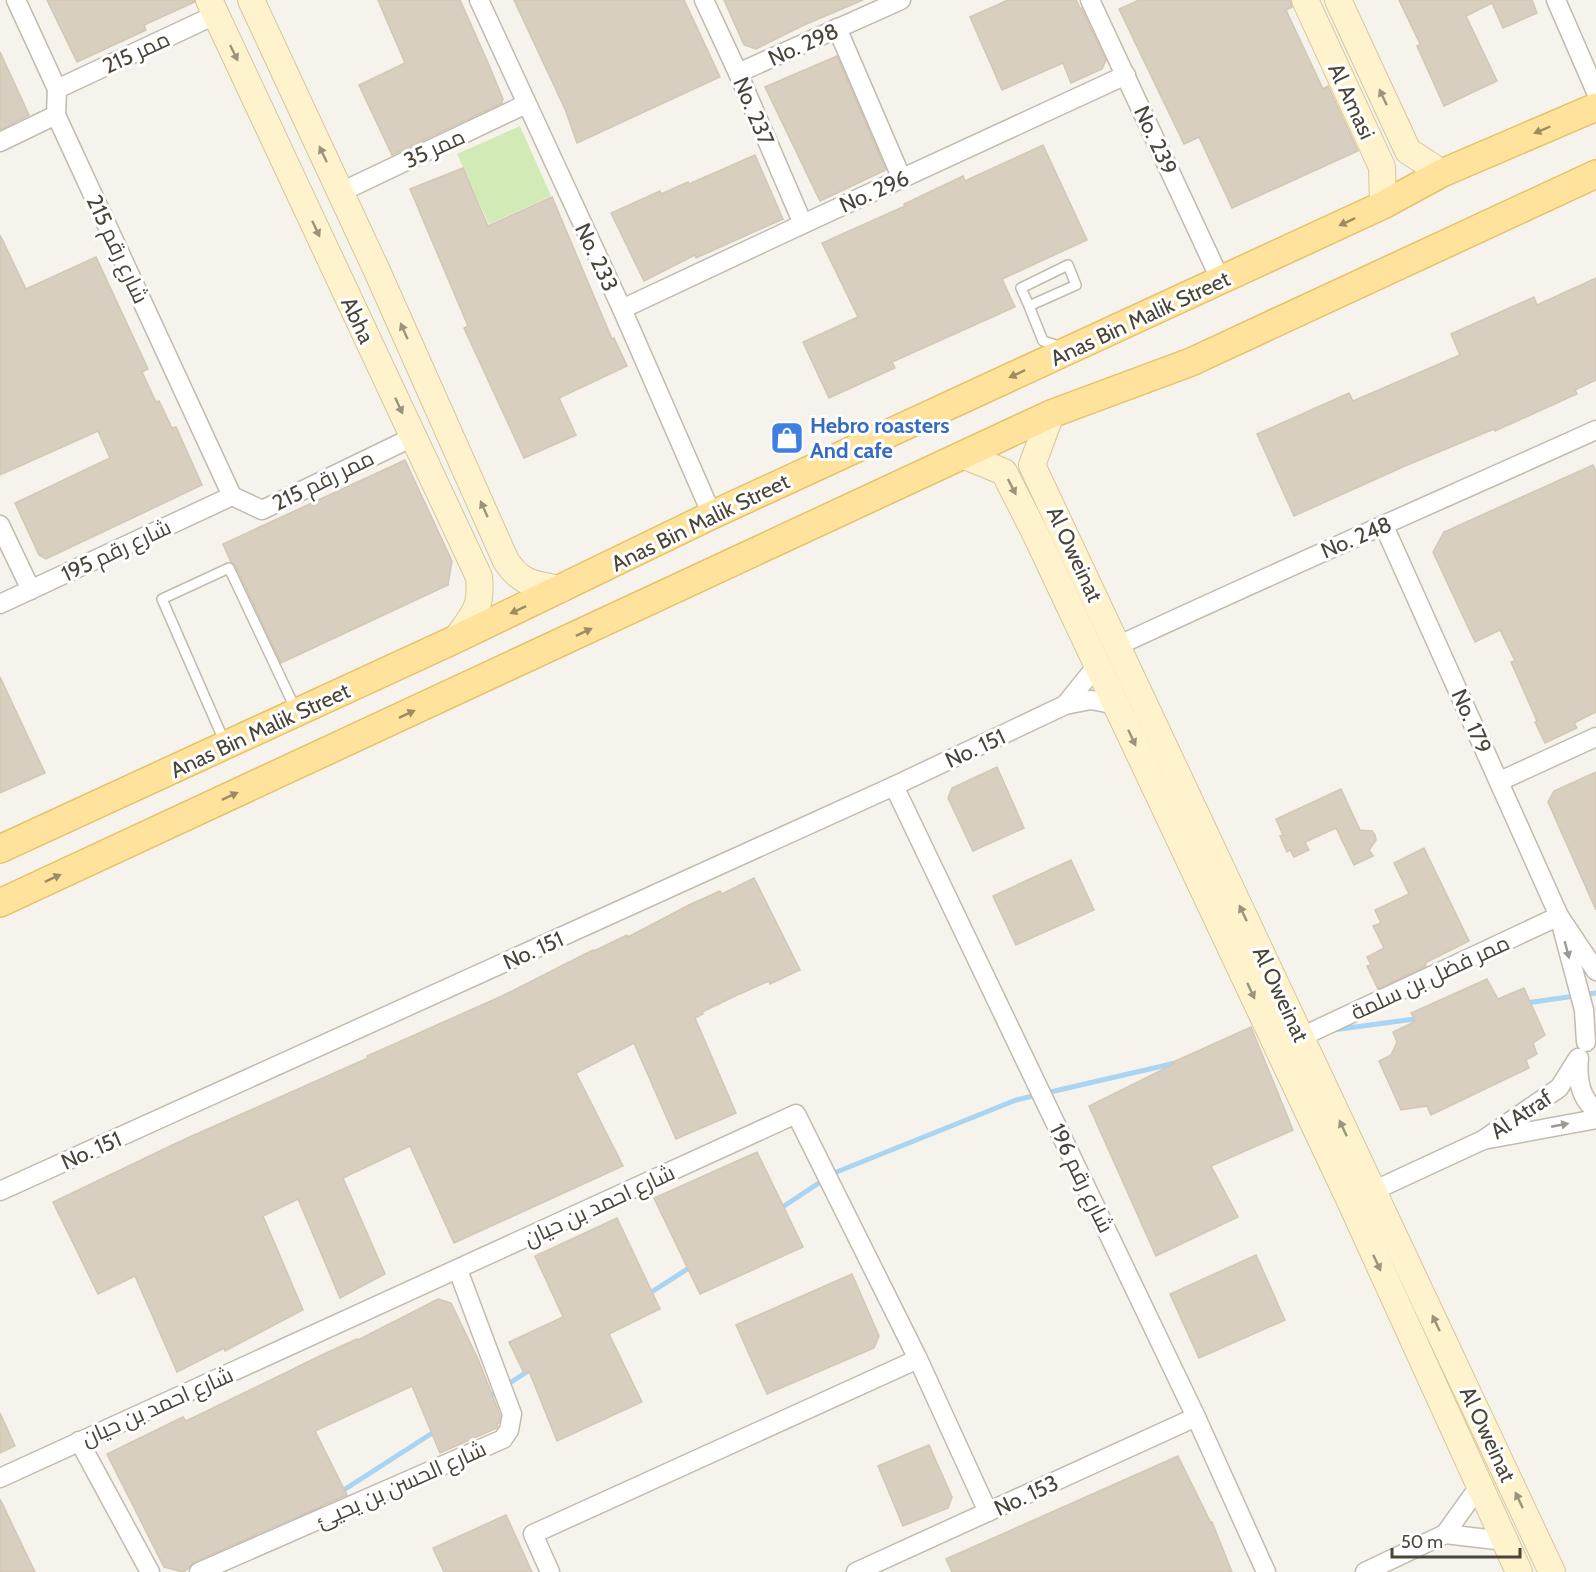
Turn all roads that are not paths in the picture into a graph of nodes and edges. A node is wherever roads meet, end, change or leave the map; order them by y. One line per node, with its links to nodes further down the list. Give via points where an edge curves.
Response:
1 (16, 0): 14 (street, شارع رقم 215)
2 (251, 0): 25 (street, Abha, one-way to 2)
3 (479, 0): 16 (street, No. 233)
4 (704, 0): 12 (street, No. 237)
5 (901, 0): 11 (street, No. 298)
6 (1090, 0): 13 (street, No. 239)
7 (1305, 0): 20 (street, Al Amasi)
8 (1338, 0): 19 (street, Al Amasi, one-way to 8)
9 (1556, 0): 15 (street)
10 (212, 8): 14 (street, ممر 215); 30 (street, Abha, one-way to 30)
11 (837, 28): 12 (street, No. 298); 24 (street)
12 (738, 73): 27 (street, No. 237)
13 (1126, 75): 24 (street, No. 296); 29 (street, No. 239)
14 (57, 89): 18 (street, شارع رقم 215)
15 (1596, 92)
16 (526, 104): 25 (street, ممر 35); 32 (street, No. 233)
17 (1596, 107): 22 (main road, Anas Bin Malik Street, one-way to 22)
18 (56, 116): 21 (street); 38 (street, شارع رقم 215)
19 (1395, 124): 20 (street); 22 (street, Al Amasi, via 1408,151)
20 (1369, 138): 26 (street, Al Amasi, via 1382,167)
21 (0, 142)
22 (1442, 173): 26 (main road, Anas Bin Malik Street)
23 (1596, 174): 34 (main road, via 1191,362)
24 (902, 179): 27 (street, No. 296)
25 (341, 192): 28 (street, Abha)
26 (1383, 205): 29 (main road, Anas Bin Malik Street, one-way to 29)
27 (803, 224): 32 (street, No. 296)
28 (377, 271): 30 (street); 44 (street, Abha, one-way to 28)
29 (1221, 281): 33 (main road, Anas Bin Malik Street)
30 (343, 287): 36 (street, Abha, one-way to 36)
31 (1029, 306): 31 (lane, via 1076,285 1068,265 1021,288); 33 (lane, via 1043,341)
32 (622, 309): 39 (street, No. 233)
33 (1070, 350): 39 (main road, Anas Bin Malik Street, one-way to 39)
34 (1051, 414): 37 (main road); 40 (street, Al Oweinat, via 1032,465)
35 (1596, 430): 42 (street, No. 248)
36 (413, 437): 38 (street, ممر رقم 215, via 262,510); 45 (street, Abha)
37 (965, 456): 43 (street, Al Oweinat, one-way to 43, via 1004,472); 60 (main road, one-way to 37)
38 (232, 496): 47 (street, شارع رقم 195)
39 (712, 514): 46 (main road, Anas Bin Malik Street)
40 (1059, 519): 43 (street, via 1044,503 1034,504 1031,514); 50 (street, Al Oweinat)
41 (0, 525): 47 (street)
42 (1384, 526): 50 (street, No. 248); 57 (street, No. 179)
43 (1036, 535): 51 (street, Al Oweinat)
44 (496, 538): 45 (street); 46 (street, Abha, via 514,574 528,582)
45 (467, 550): 49 (street, Abha, via 480,592 477,610)
46 (561, 589): 49 (main road, Anas Bin Malik Street, one-way to 49)
47 (32, 590): 48 (street, شارع رقم 195)
48 (0, 604)
49 (456, 639): 54 (main road, Anas Bin Malik Street)
50 (1117, 646): 63 (street, Al Oweinat, one-way to 50)
51 (1098, 664): 52 (street, No. 151); 53 (street, Al Oweinat)
52 (1065, 705): 53 (street, No. 151, via 1091,700); 58 (street, No. 151)
53 (1117, 705): 69 (street, Al Oweinat, one-way to 69)
54 (297, 712): 56 (main road, Anas Bin Malik Street); 56 (lane, via 229,568 172,594 162,599)
55 (1596, 737): 57 (street)
56 (226, 746): 59 (main road, Anas Bin Malik Street)
57 (1500, 781): 61 (street, No. 179)
58 (894, 786): 70 (street, No. 151); 76 (street, شارع رقم 196)
59 (0, 849)
60 (0, 903)
61 (1559, 916): 62 (street, No. 179); 63 (street, ممر فضل بن سلمة); 64 (street, No. 179, one-way to 64, via 1584,1010)
62 (1596, 970)
63 (1301, 1037): 68 (street, Al Oweinat, one-way to 63)
64 (1587, 1044): 65 (street, Al Atraf, via 1577,1076 1582,1093); 67 (street, Al Atraf, via 1559,1088)
65 (1596, 1110)
66 (1596, 1119): 67 (street, Al Atraf, one-way to 66)
67 (1483, 1140): 71 (street, Al Atraf)
68 (1357, 1158): 69 (street); 71 (street, Al Oweinat)
69 (1333, 1167): 73 (street, Al Oweinat)
70 (0, 1191)
71 (1373, 1191): 72 (street, Al Oweinat)
72 (1387, 1220): 73 (street); 90 (street, Al Oweinat, one-way to 72)
73 (1362, 1230): 79 (street, Al Oweinat, one-way to 79)
74 (458, 1270): 75 (street, شارع احمد بن حيان, via 796,1114); 77 (street, شارع احمد بن حيان); 84 (street, شارع الحسن بن يحيئ, via 512,1414 503,1439)
75 (918, 1359): 80 (street, شارع احمد بن حيان); 85 (street, via 533,1534)
76 (1196, 1417): 80 (street, No. 153); 87 (street, شارع رقم 196)
77 (79, 1441): 78 (street, شارع احمد بن حيان); 83 (street)
78 (0, 1478)
79 (1480, 1485): 81 (street); 82 (street, Al Oweinat)
80 (988, 1512): 86 (street, No. 153)
81 (1445, 1534): 82 (street); 88 (street)
82 (1505, 1541): 89 (street, Al Oweinat)
83 (150, 1572)
84 (199, 1572)
85 (550, 1572)
86 (856, 1572)
87 (1266, 1572)
88 (1365, 1572)
89 (1518, 1572)
90 (1552, 1572)

